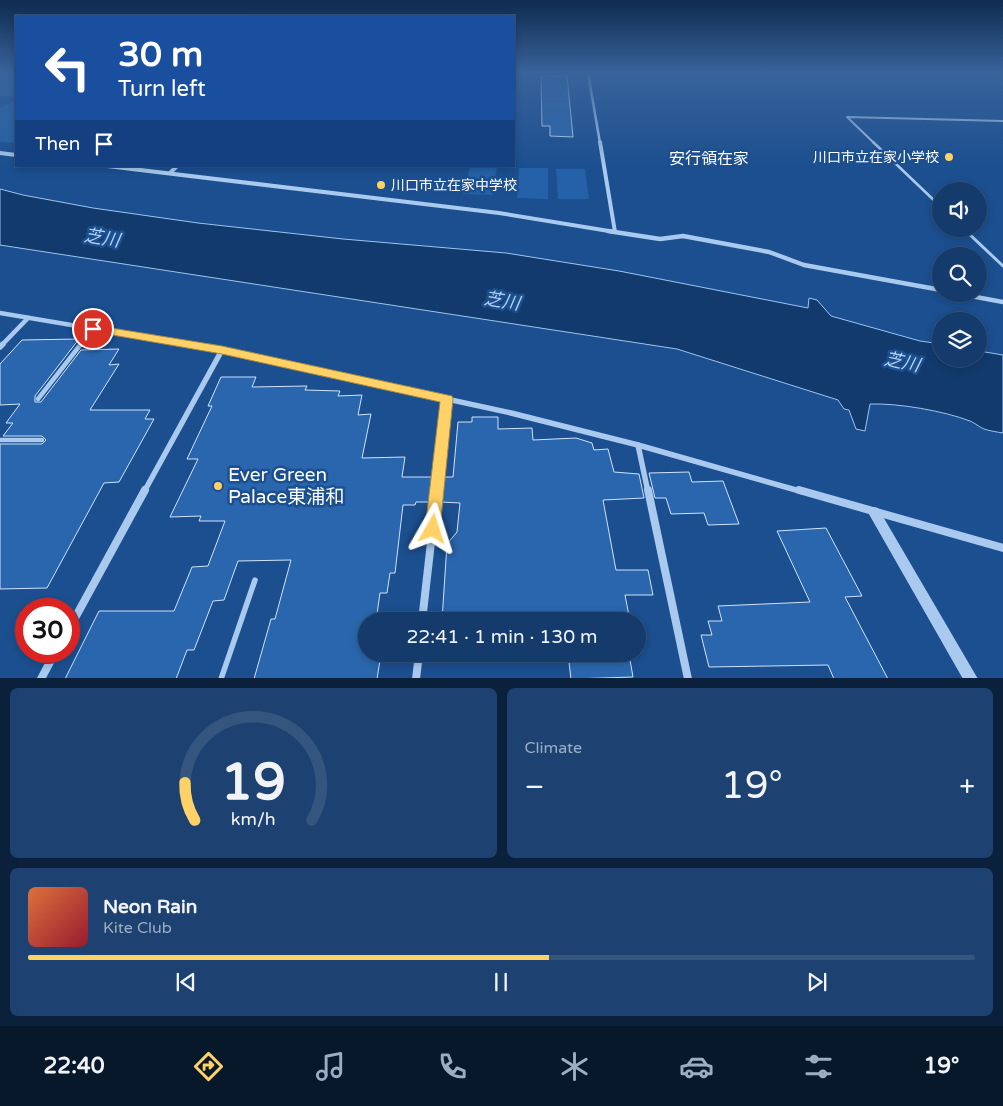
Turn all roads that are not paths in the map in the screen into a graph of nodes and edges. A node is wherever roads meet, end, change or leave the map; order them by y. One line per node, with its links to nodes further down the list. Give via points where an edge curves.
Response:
1 (593, 105): 9 (street)
2 (1003, 121): 8 (lane, via 847,117)
3 (0, 153): 4 (street)
4 (15, 155)
5 (116, 167): 7 (street)
6 (176, 167): 7 (street)
7 (170, 173): 9 (street, via 499,214)
8 (932, 198)
9 (615, 232): 12 (street, via 660,239 683,236 769,252 804,265)
10 (972, 237): 11 (lane)
11 (1003, 266)
12 (932, 288)
13 (987, 299): 14 (street)
14 (1003, 302)
15 (0, 313): 16 (street)
16 (28, 318): 17 (street); 18 (street)
17 (93, 329): 19 (street); 20 (lane)
18 (0, 347)
19 (222, 350): 21 (street); 28 (street)
20 (38, 399)
21 (447, 399): 24 (street); 29 (street)
22 (0, 440): 23 (lane)
23 (42, 440)
24 (638, 445): 25 (street); 35 (street)
25 (874, 512): 26 (street); 36 (street)
26 (1003, 548)
27 (255, 580): 33 (lane)
28 (80, 609)
29 (423, 612)
30 (418, 662): 34 (street)
31 (50, 663): 32 (street)
32 (42, 678)
33 (221, 678)
34 (416, 678)
35 (688, 678)
36 (971, 678)

